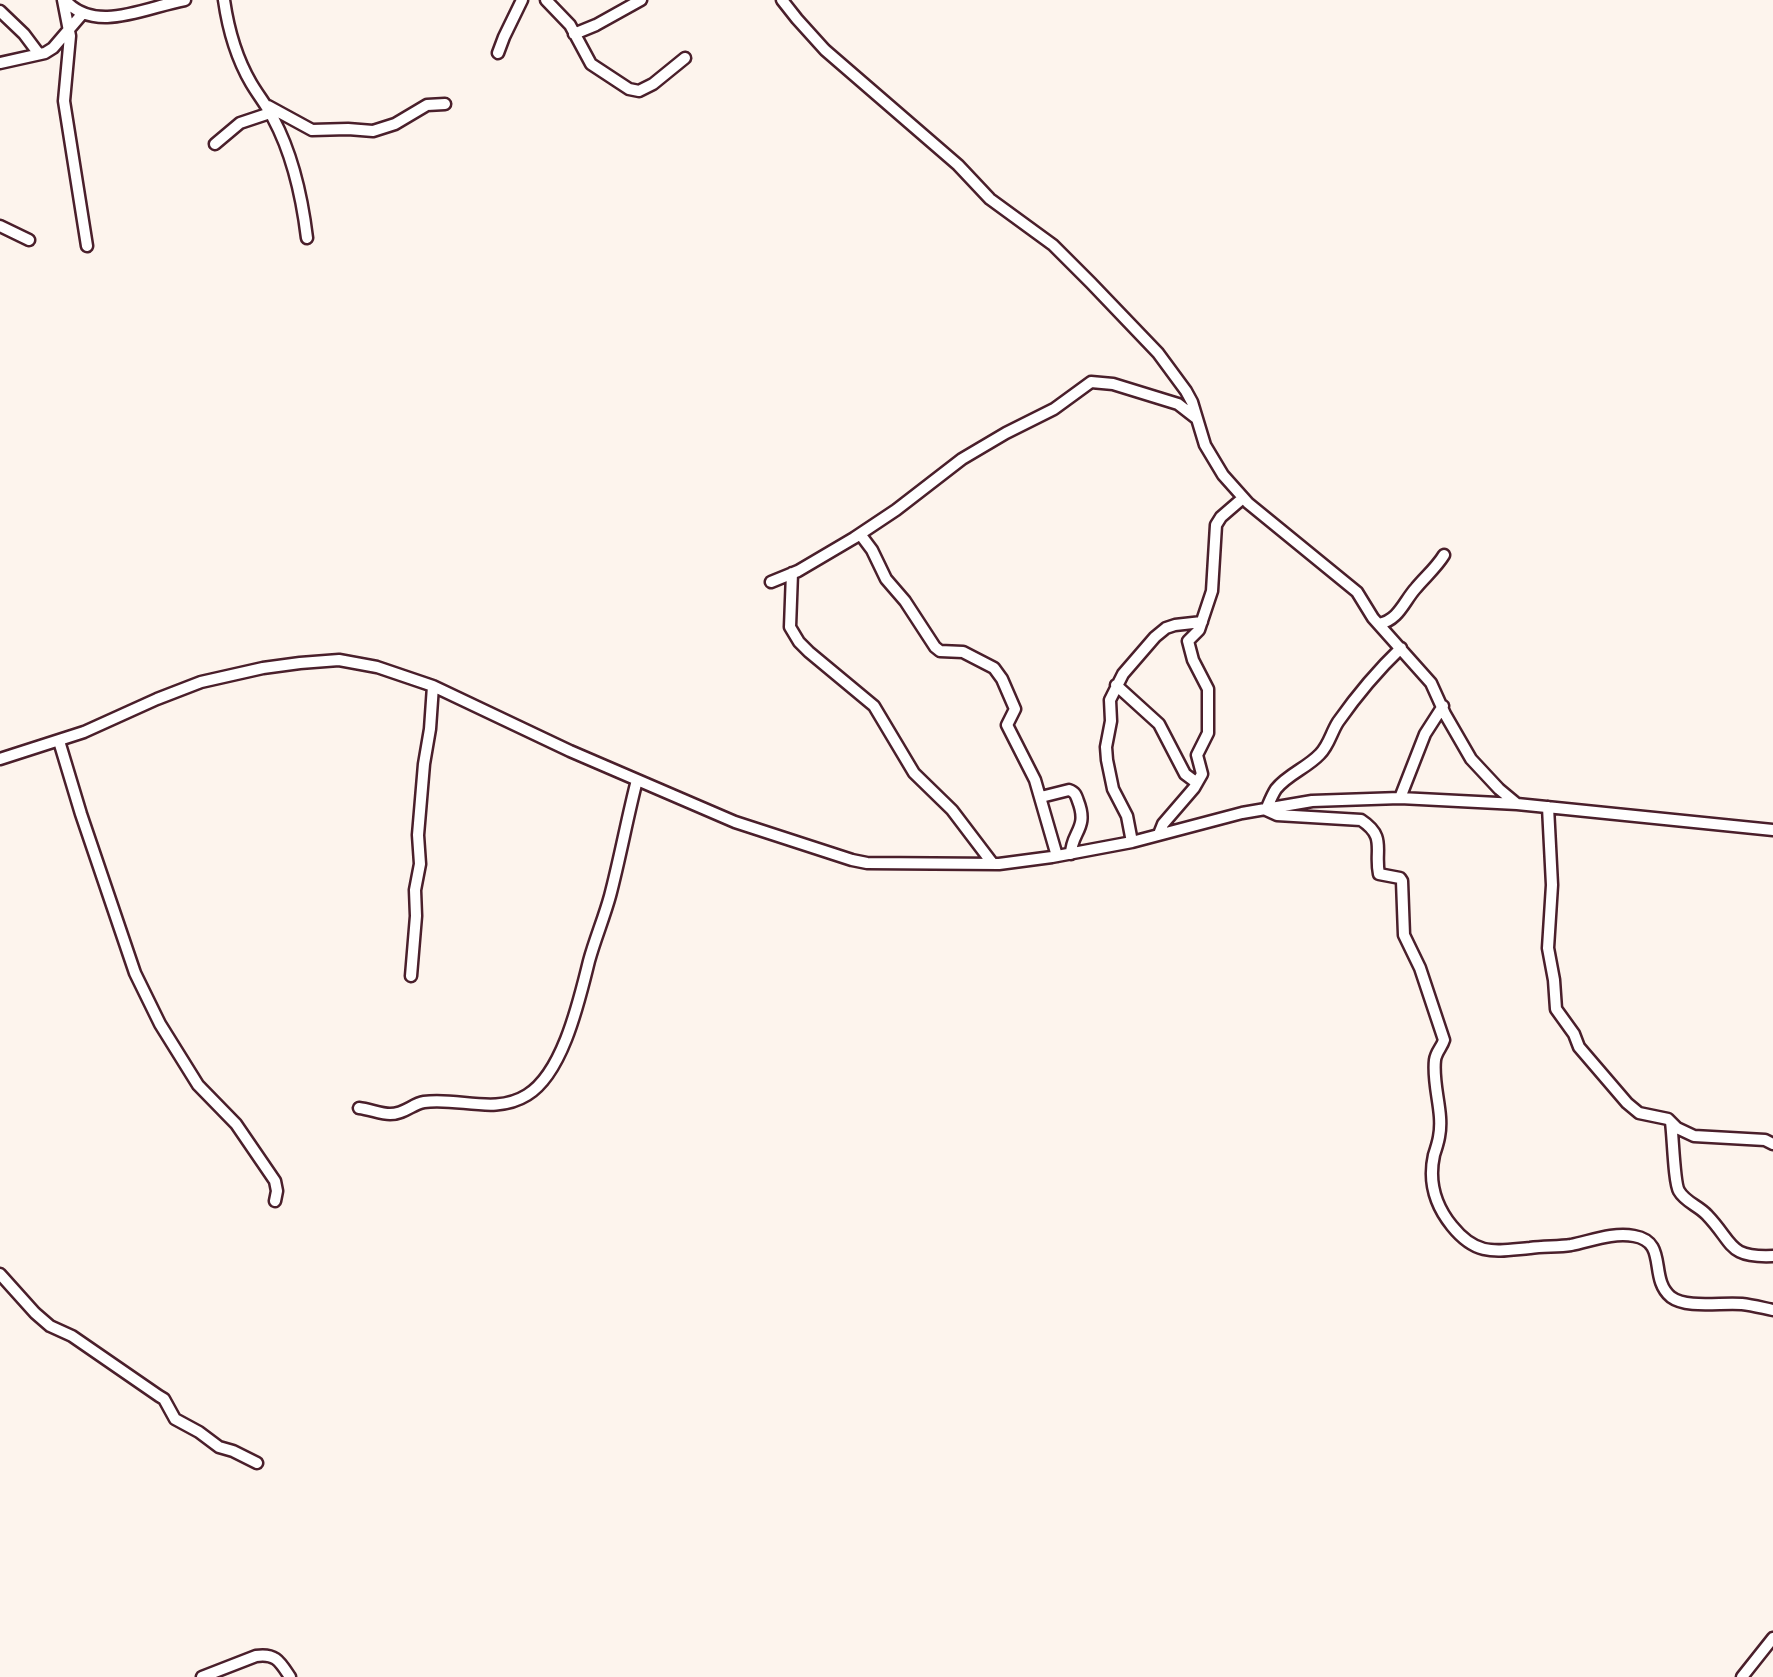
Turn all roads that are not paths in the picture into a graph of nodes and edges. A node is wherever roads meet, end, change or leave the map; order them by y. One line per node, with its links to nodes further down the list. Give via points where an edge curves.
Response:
1 (64, 0): 9 (street); 10 (street)
2 (185, 0): 9 (street, via 115,16)
3 (224, 0): 17 (street, via 243,66)
4 (522, 0): 12 (street)
5 (641, 0): 11 (street)
6 (782, 0): 23 (street, via 825,50 958,165 990,199 1053,245 1091,283 1177,376)
7 (545, 1): 11 (street)
8 (0, 11): 13 (street)
9 (84, 13): 10 (street)
10 (69, 27): 13 (street, via 59,43); 22 (street, via 64,101)
11 (574, 34): 14 (street, via 591,64 629,89 639,91 653,84)
12 (498, 53)
13 (39, 54): 15 (street)
14 (685, 58)
15 (0, 63)
16 (445, 104): 17 (street, via 427,105 374,131 312,130)
17 (267, 109): 18 (street, via 240,123); 20 (street, via 297,179)
18 (215, 144)
19 (0, 226): 21 (street)
20 (308, 238)
21 (28, 240)
22 (87, 246)
23 (1196, 418): 24 (street, via 1213,460); 25 (street, via 1178,404 1113,384 1091,382 1054,409 962,459)
24 (1243, 498): 29 (street, via 1216,525 1212,591); 30 (street, via 1350,584)
25 (860, 534): 27 (street); 39 (street, via 886,579 938,650 963,651 998,672 1015,710 1007,725)
26 (1444, 555): 30 (street, via 1400,611)
27 (792, 573): 28 (street); 49 (street, via 792,633 808,652 874,706 914,773 952,810)
28 (771, 582)
29 (1202, 622): 32 (street, via 1167,628 1129,665); 38 (street, via 1188,641 1208,689 1209,733 1197,755 1202,774)
30 (1379, 624): 31 (street)
31 (1401, 648): 34 (street, via 1428,680); 43 (street, via 1358,694 1320,755 1276,789)
32 (1116, 685): 38 (street, via 1159,724 1185,774); 46 (street, via 1110,700 1107,760)
33 (434, 686): 35 (street, via 377,667 339,660 263,668 201,682); 37 (street); 50 (street, via 419,823 420,864)
34 (1443, 706): 40 (street, via 1425,734); 41 (street, via 1471,759)
35 (59, 741): 36 (street); 54 (street, via 135,973 160,1024 198,1085 236,1124 276,1181)
36 (0, 759)
37 (637, 780): 49 (street, via 735,822 852,860); 51 (street, via 583,990 559,1054 542,1083 514,1102 498,1105 428,1101 389,1114)
38 (1197, 783): 45 (street, via 1163,824)
39 (1041, 797): 47 (street, via 1070,790 1077,797 1083,813); 48 (street)
40 (1400, 798): 41 (street); 43 (street, via 1312,801)
41 (1517, 804): 42 (street)
42 (1548, 807): 44 (street); 52 (street, via 1552,885 1548,948 1558,1013 1585,1057 1627,1103 1639,1113)
43 (1266, 810): 45 (street); 57 (street, via 1277,815 1361,820 1370,826 1379,843 1379,874 1402,881 1404,935 1420,968 1444,1040 1435,1059 1440,1131 1432,1175 1434,1193 1444,1216 1461,1236 1476,1246 1498,1252 1633,1236 1653,1246 1664,1288 1680,1302 1745,1304)
44 (1773, 830)
45 (1160, 834): 46 (street)
46 (1132, 842): 47 (street)
47 (1071, 854): 48 (street)
48 (1057, 856): 49 (street)
49 (993, 864)
50 (411, 976)
51 (359, 1108)
52 (1671, 1122): 53 (street, via 1694,1136 1765,1140); 55 (street, via 1678,1190 1707,1216 1735,1250 1746,1256)
53 (1773, 1144)
54 (275, 1201)
55 (1773, 1256)
56 (0, 1274): 58 (street, via 35,1314 159,1396 175,1419 219,1447)
57 (1773, 1310)
58 (257, 1463)
59 (1773, 1638): 62 (street)
60 (202, 1677): 61 (street, via 265,1654 280,1663)
61 (290, 1677)
62 (1742, 1677)

